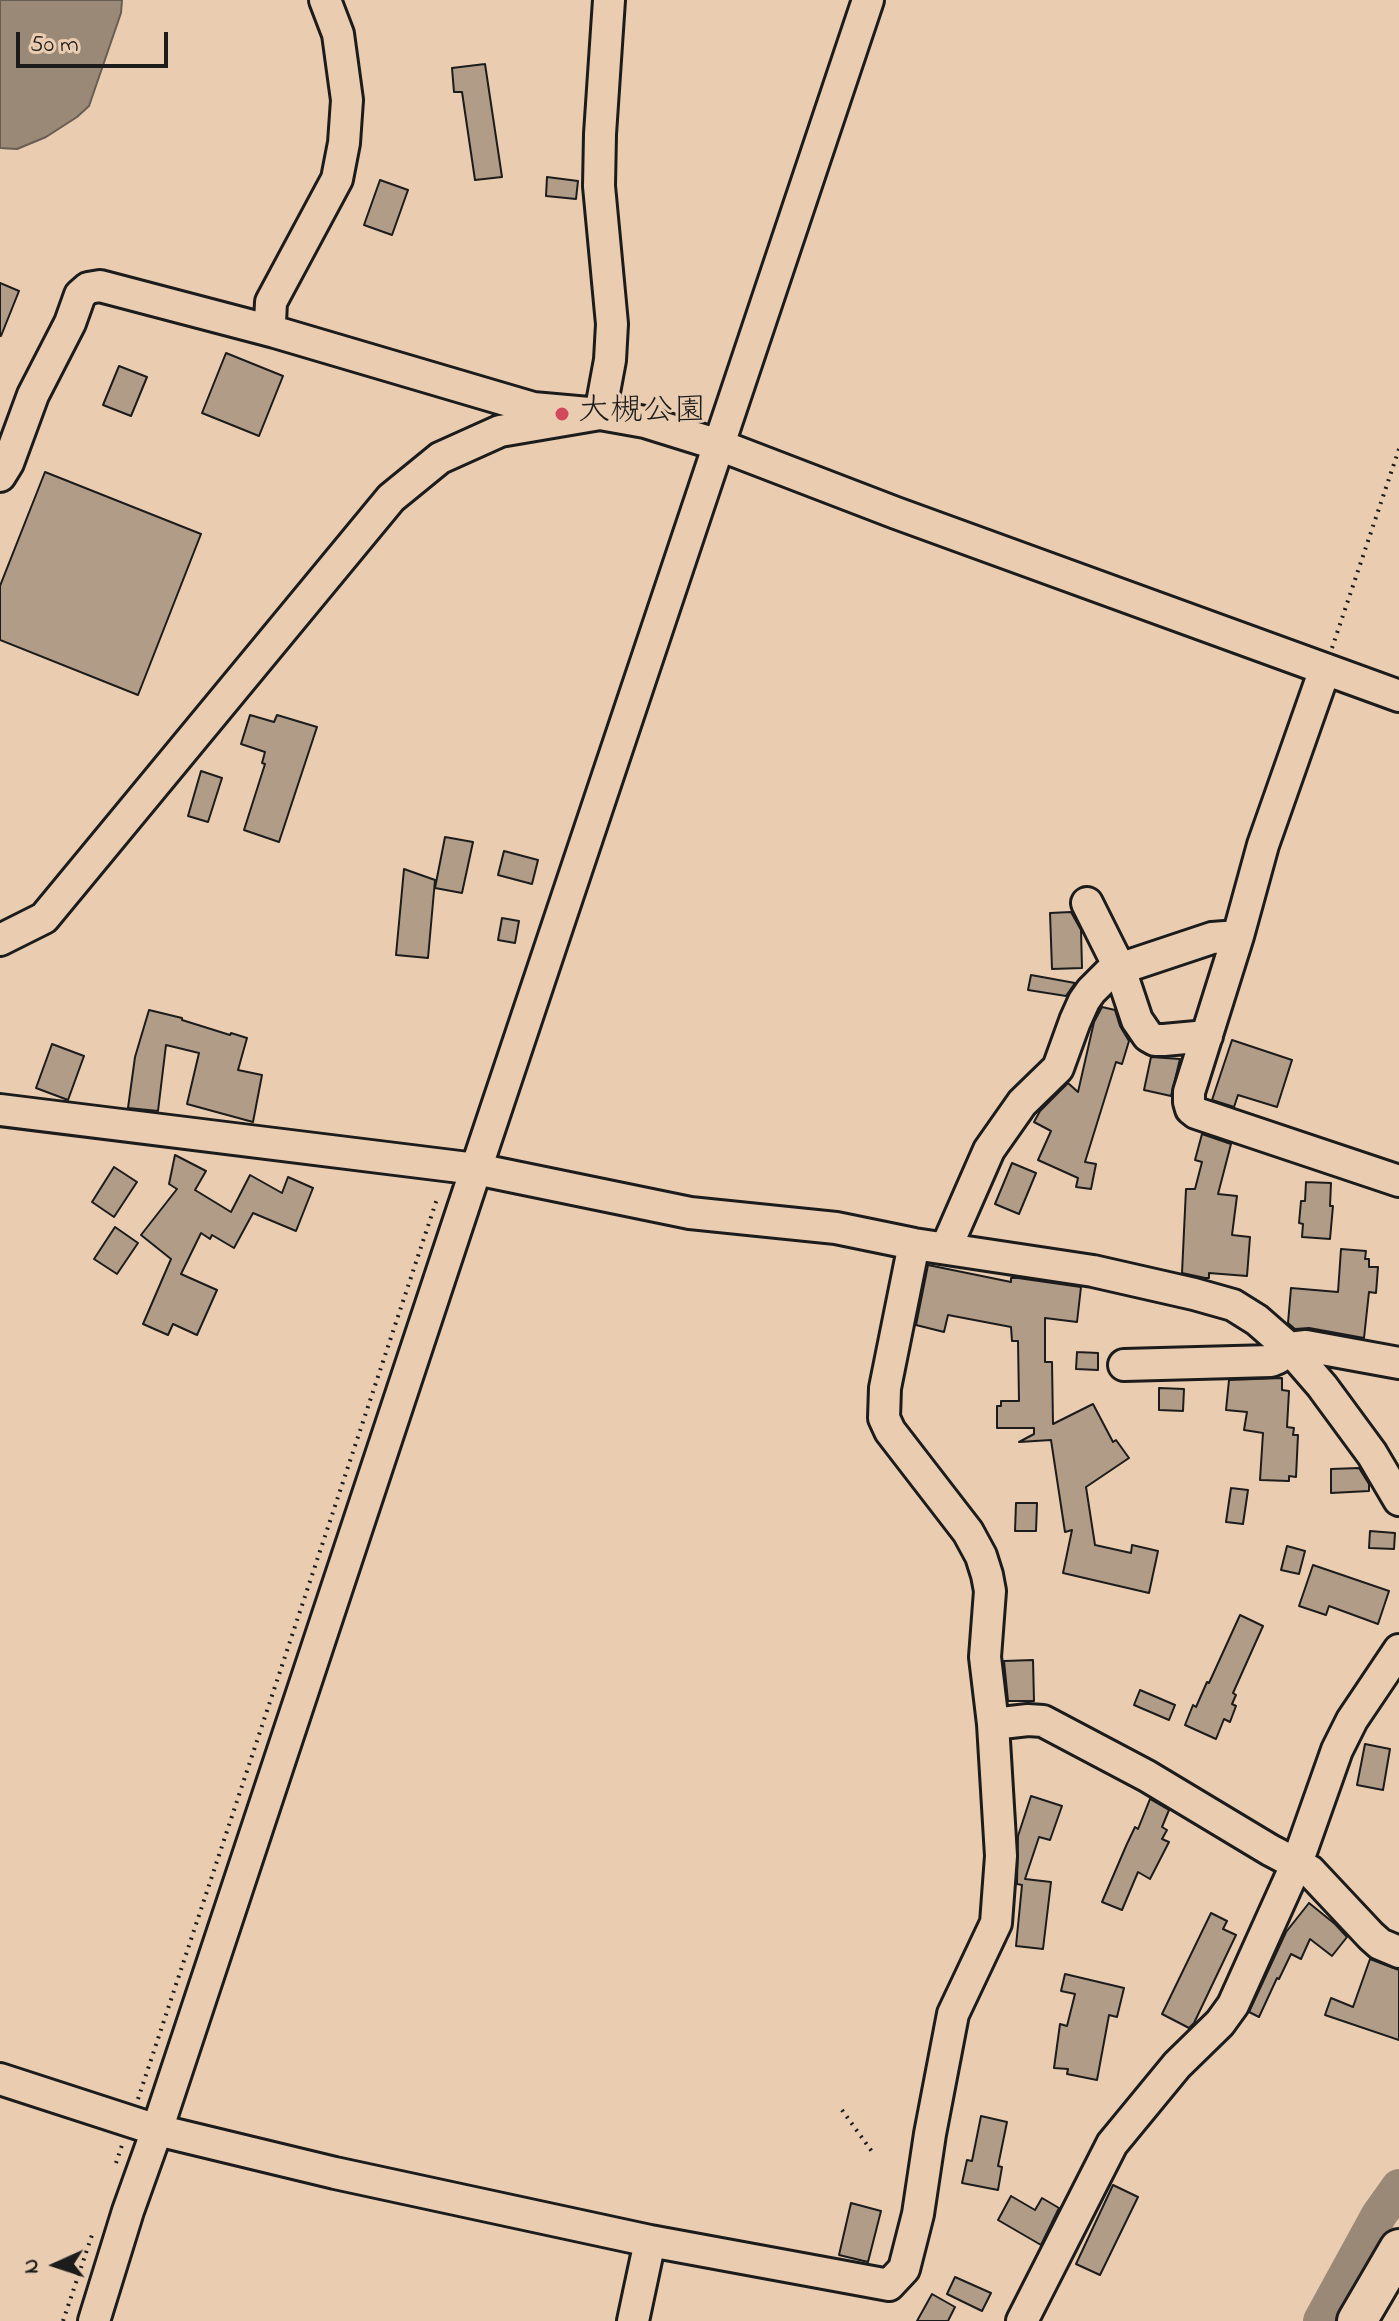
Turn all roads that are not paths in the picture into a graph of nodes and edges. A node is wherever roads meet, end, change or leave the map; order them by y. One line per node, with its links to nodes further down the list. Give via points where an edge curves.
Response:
1 (325, 0): 4 (street, via 338,34 347,100 344,143 337,179 271,302)
2 (609, 0): 5 (street, via 599,186 612,324)
3 (868, 0): 6 (street)
4 (275, 332): 5 (street, via 533,408); 7 (street, via 100,286 88,288 33,395)
5 (600, 414): 6 (street); 12 (street, via 500,431 440,458 391,498 44,918)
6 (719, 445): 8 (street); 16 (street)
7 (0, 476)
8 (1325, 669): 9 (street); 11 (street, via 1263,845)
9 (1399, 696)
10 (1087, 903): 13 (street)
11 (1238, 936): 13 (street, via 1212,938); 14 (street)
12 (0, 940)
13 (1120, 969): 14 (street, via 1133,1013 1148,1036); 19 (street, via 1110,972 1084,1001 1058,1068 1022,1103 989,1150)
14 (1207, 1036): 17 (street, via 1189,1092 1196,1113)
15 (0, 1110): 16 (street)
16 (462, 1168): 18 (street, via 690,1213 836,1228); 29 (street)
17 (1399, 1181)
18 (914, 1244): 19 (street); 25 (street, via 885,1388 884,1418 981,1556 990,1591 985,1657)
19 (946, 1248): 20 (street, via 1093,1271 1207,1297 1249,1314)
20 (1289, 1348): 21 (street, via 1306,1346); 22 (street, via 1271,1361); 23 (street)
21 (1399, 1363)
22 (1124, 1365)
23 (1399, 1497)
24 (1399, 1650): 26 (street, via 1337,1750)
25 (993, 1724): 26 (street, via 1043,1721); 30 (street, via 1001,1856 998,1907 953,2014 904,2269 889,2285)
26 (1297, 1863): 27 (street, via 1380,1944); 34 (street, via 1233,2005 1112,2144)
27 (1399, 1952)
28 (0, 2079): 29 (street)
29 (144, 2126): 30 (street, via 350,2177); 32 (street, via 128,2211)
30 (650, 2241): 33 (street)
31 (1399, 2249): 35 (main road)
32 (94, 2321)
33 (633, 2321)
34 (1022, 2321)
35 (1357, 2321)

